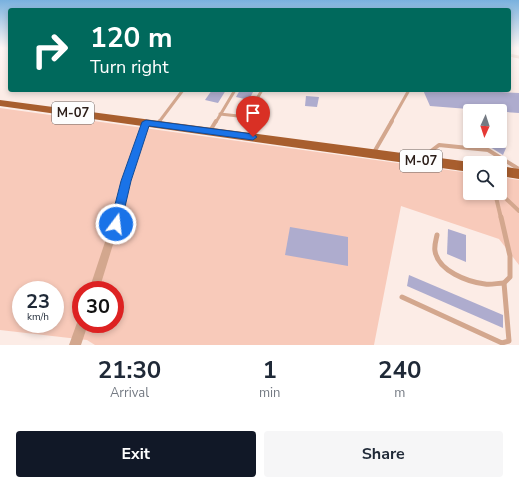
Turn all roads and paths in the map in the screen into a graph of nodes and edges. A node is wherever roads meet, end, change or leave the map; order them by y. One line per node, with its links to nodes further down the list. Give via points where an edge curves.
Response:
1 (181, 92): 7 (lane)
2 (234, 92): 6 (lane)
3 (261, 92): 6 (lane, via 250,114 237,118)
4 (408, 92): 9 (lane)
5 (0, 103): 7 (highway, М-07)
6 (220, 114): 8 (lane)
7 (152, 123): 8 (highway, М-07); 19 (street, via 126,181)
8 (210, 131): 9 (highway, М-07)
9 (373, 154): 10 (highway, М-07)
10 (420, 160): 11 (highway, М-07); 12 (lane, via 439,145 488,150)
11 (463, 166)
12 (519, 169)
13 (507, 173): 14 (highway)
14 (519, 174)
15 (497, 200): 20 (lane, via 510,256 510,276)
16 (507, 200): 17 (lane)
17 (519, 211)
18 (437, 235): 20 (lane, via 435,250 445,267 485,284)
19 (97, 281)
20 (504, 283): 21 (lane, via 509,341 502,343)
21 (402, 297)
22 (79, 333): 23 (street)
23 (76, 345)

